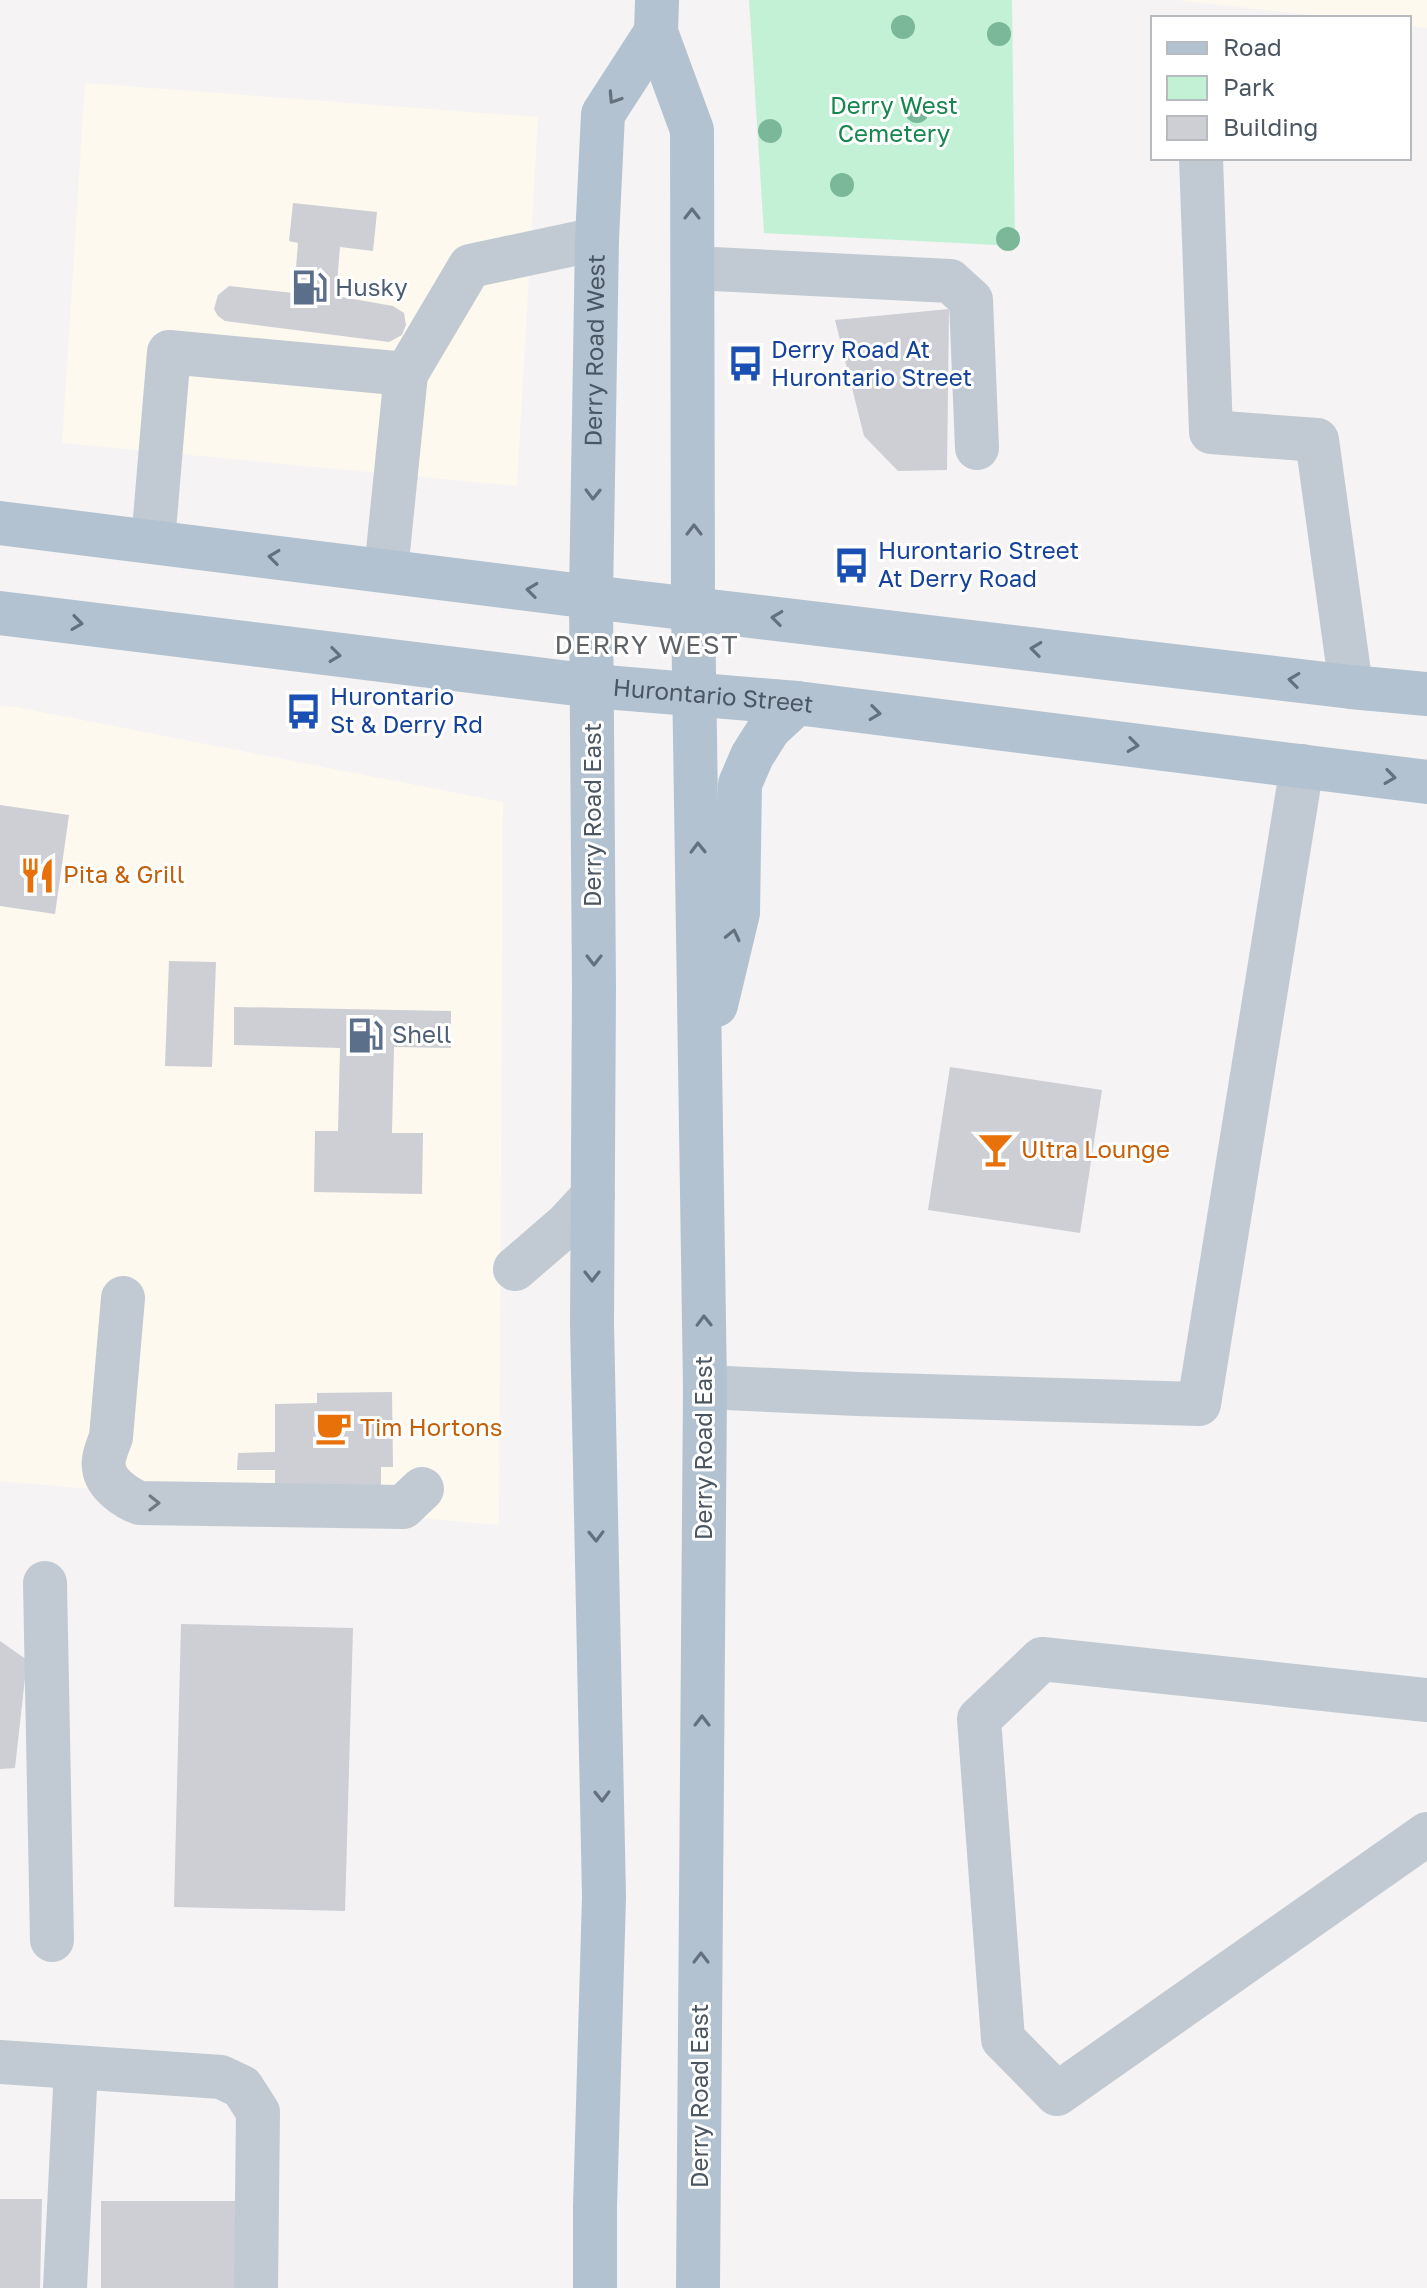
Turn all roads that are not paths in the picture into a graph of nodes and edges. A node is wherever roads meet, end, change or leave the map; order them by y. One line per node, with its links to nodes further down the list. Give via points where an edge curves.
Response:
1 (656, 16): 3 (main road, Derry Road West, one-way to 3, via 603,114); 4 (main road, Derry Road West, one-way to 1, via 692,130)
2 (1201, 160): 14 (lane, via 1211,432 1317,440)
3 (597, 239): 5 (lane, via 470,266); 10 (main road, Derry Road West, one-way to 10)
4 (693, 268): 6 (lane, via 950,281 971,300); 11 (main road, Derry Road West, one-way to 4)
5 (406, 374): 8 (lane, via 169,352); 9 (lane)
6 (977, 448)
7 (0, 523): 8 (main road)
8 (153, 542): 9 (main road, one-way to 8)
9 (386, 571): 10 (main road, one-way to 9)
10 (591, 597): 11 (main road); 13 (main road, Derry Road West)
11 (693, 608): 14 (main road, one-way to 11); 15 (main road, Derry Road East)
12 (0, 613): 13 (main road, Hurontario Street, one-way to 13)
13 (593, 686): 15 (main road, Hurontario Street); 21 (main road, Derry Road East, one-way to 21)
14 (1351, 687): 16 (main road)
15 (696, 693): 17 (main road, Hurontario Street); 20 (main road, Derry Road East, one-way to 15)
16 (1427, 694)
17 (797, 703): 18 (main road, Hurontario Street, one-way to 18); 20 (main road, one-way to 17, via 738,913 740,784 769,729)
18 (1302, 766): 19 (main road, Hurontario Street, one-way to 19); 24 (lane, via 1199,1404)
19 (1427, 782)
20 (702, 1066): 24 (main road, Derry Road East, one-way to 20)
21 (593, 1196): 22 (lane); 34 (main road, Derry Road East, one-way to 34, via 604,1897)
22 (515, 1269)
23 (123, 1298): 25 (lane, one-way to 25, via 92,1359 88,1440 104,1457 104,1471 124,1497 140,1503 403,1507)
24 (705, 1387): 35 (main road, Derry Road East, one-way to 24)
25 (422, 1489)
26 (45, 1583): 29 (lane)
27 (1427, 1700): 28 (lane, via 1042,1659 979,1719 1003,2039 1057,2094)
28 (1427, 1834)
29 (52, 1940)
30 (0, 2062): 31 (lane)
31 (76, 2068): 32 (lane); 33 (lane, via 221,2077 242,2087 258,2112)
32 (65, 2288)
33 (256, 2288)
34 (595, 2288)
35 (698, 2288)

